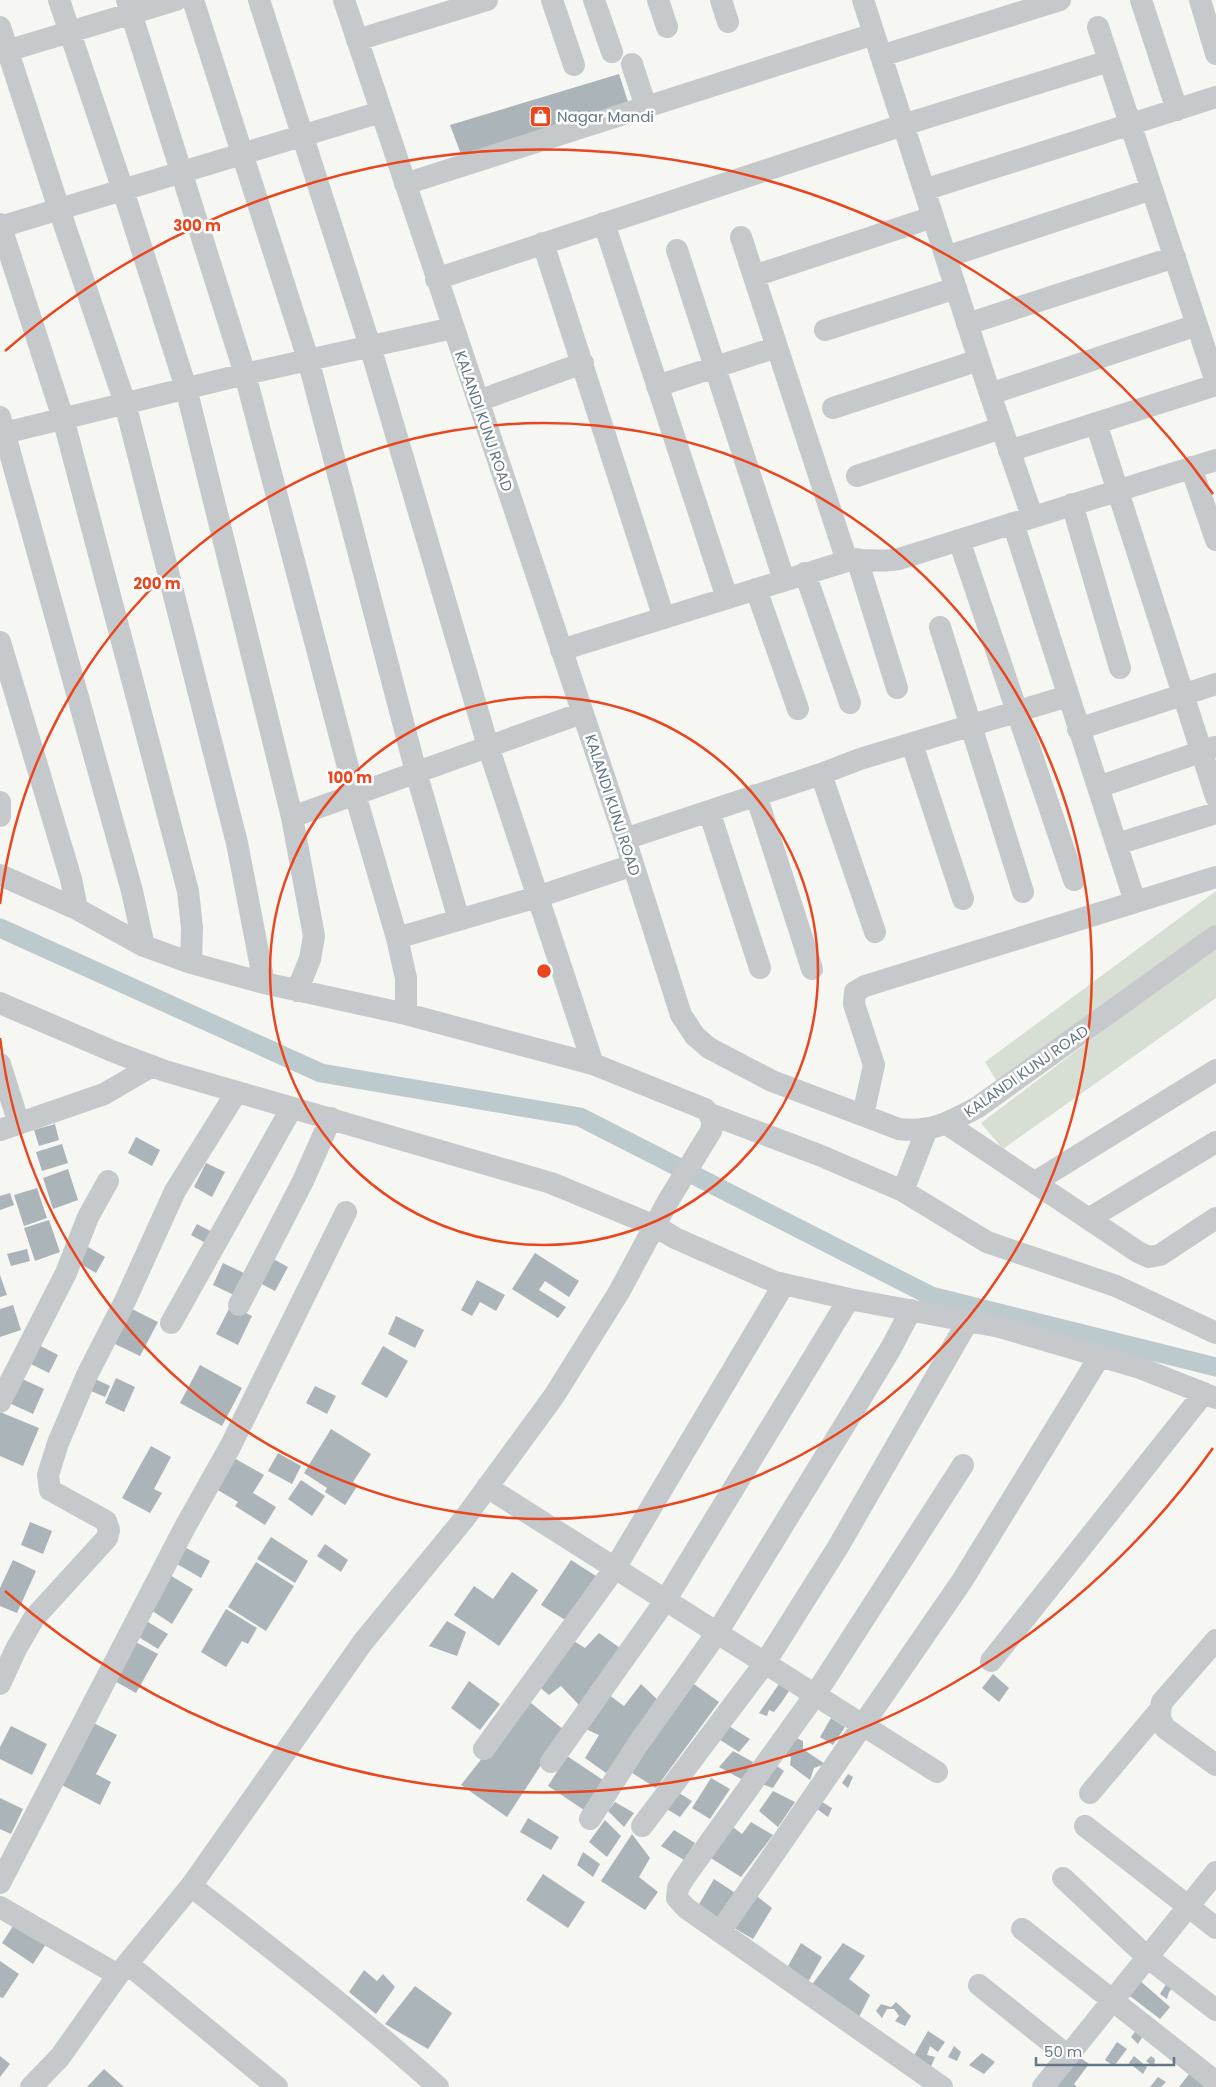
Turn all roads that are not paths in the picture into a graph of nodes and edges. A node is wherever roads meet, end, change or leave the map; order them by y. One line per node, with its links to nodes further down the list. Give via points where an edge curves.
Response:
1 (58, 0): 20 (street)
2 (176, 0): 15 (street)
3 (193, 0): 37 (street)
4 (259, 0): 36 (street)
5 (344, 0): 22 (street, KALANDI KUNJ ROAD)
6 (487, 0): 22 (street)
7 (552, 0): 29 (street)
8 (594, 0): 24 (street)
9 (658, 0): 17 (street)
10 (720, 0): 16 (street)
11 (863, 0): 21 (street)
12 (1060, 0): 26 (street)
13 (1141, 0): 32 (street)
14 (1200, 0): 25 (street)
15 (129, 7): 20 (street); 38 (street)
16 (728, 22)
17 (667, 26)
18 (0, 27): 23 (street)
19 (1098, 27): 27 (street)
20 (69, 32): 23 (street); 41 (street)
21 (874, 34): 26 (street); 31 (street)
22 (357, 40): 33 (street, KALANDI KUNJ ROAD)
23 (3, 52): 43 (street)
24 (612, 52)
25 (1216, 54)
26 (881, 56): 35 (street)
27 (1109, 62): 34 (street); 35 (street)
28 (632, 64): 31 (street)
29 (574, 65)
30 (1216, 97): 32 (street)
31 (646, 108): 39 (street)
32 (1177, 110): 34 (street)
33 (381, 112): 36 (street); 39 (street, KALANDI KUNJ ROAD)
34 (1131, 124): 40 (street); 42 (street)
35 (903, 125): 42 (street); 45 (street)
36 (303, 136): 37 (street); 59 (street)
37 (243, 154): 38 (street); 61 (street)
38 (182, 172): 41 (street); 65 (street)
39 (405, 184): 53 (street, KALANDI KUNJ ROAD)
40 (1152, 189): 50 (street); 51 (street)
41 (123, 190): 43 (street); 68 (street)
42 (924, 190): 44 (street)
43 (59, 209): 46 (street); 71 (street)
44 (933, 217): 50 (street); 52 (street)
45 (604, 223): 48 (street); 67 (street)
46 (0, 226): 73 (street)
47 (742, 237): 52 (street)
48 (543, 243): 53 (street); 63 (street)
49 (677, 250): 64 (street)
50 (946, 257): 54 (street)
51 (1175, 258): 55 (street); 56 (street)
52 (754, 276): 60 (street)
53 (436, 279): 57 (street, KALANDI KUNJ ROAD)
54 (956, 288): 55 (street); 58 (street)
55 (967, 324): 62 (street)
56 (1197, 326): 66 (street); 69 (street)
57 (453, 328): 59 (street); 70 (street, KALANDI KUNJ ROAD)
58 (825, 330)
59 (370, 346): 61 (street); 107 (street)
60 (777, 347): 64 (street); 86 (street)
61 (308, 359): 65 (street); 109 (street)
62 (979, 360): 69 (street); 72 (street)
63 (583, 364): 70 (street); 91 (street)
64 (715, 367): 67 (street); 88 (street)
65 (245, 374): 68 (street); 112 (street)
66 (1216, 384): 74 (street)
67 (658, 386): 90 (street)
68 (186, 388): 71 (street); 119 (street)
69 (990, 394): 76 (street)
70 (478, 401): 94 (street, KALANDI KUNJ ROAD)
71 (125, 403): 73 (street); 139 (street, via 238,843)
72 (834, 408)
73 (63, 418): 75 (street); 136 (street, via 188,891)
74 (1096, 423): 77 (street); 81 (street)
75 (2, 428): 135 (street, via 132,891)
76 (1001, 428): 77 (street); 80 (street)
77 (1009, 451): 83 (street)
78 (1216, 460): 79 (street)
79 (1191, 468): 81 (street); 85 (street)
80 (857, 476)
81 (1117, 490): 82 (street); 98 (street)
82 (1072, 504): 83 (street); 95 (street)
83 (1022, 519): 84 (street); 99 (street)
84 (959, 540): 86 (street, via 899,559 879,562); 102 (street)
85 (1216, 540)
86 (852, 560): 87 (street); 97 (street)
87 (805, 573): 88 (street); 100 (street)
88 (784, 580): 89 (street)
89 (756, 589): 90 (street); 101 (street)
90 (727, 598): 91 (street)
91 (664, 618): 94 (street)
92 (940, 627): 104 (street)
93 (0, 642): 130 (street, via 71,879)
94 (561, 650): 103 (street, KALANDI KUNJ ROAD)
95 (1120, 668)
96 (1216, 684): 98 (street)
97 (897, 688)
98 (1183, 695): 105 (street); 108 (street)
99 (1068, 696): 102 (street); 105 (street)
100 (850, 703)
101 (798, 709)
102 (1016, 712): 104 (street); 125 (street)
103 (582, 713): 107 (street); 120 (street, KALANDI KUNJ ROAD)
104 (970, 726): 106 (street); 126 (street)
105 (1078, 729): 111 (street)
106 (912, 744): 110 (street); 128 (street)
107 (488, 746): 109 (street); 127 (street)
108 (1209, 749): 111 (street); 114 (street)
109 (416, 772): 112 (street); 131 (street)
110 (821, 774): 113 (street); 132 (street)
111 (1098, 787): 121 (street)
112 (355, 794): 119 (street); 134 (street)
113 (756, 795): 116 (street); 138 (street)
114 (1216, 797)
115 (0, 802): 118 (street)
116 (709, 811): 120 (street); 137 (street)
117 (1216, 813): 121 (street)
118 (0, 816)
119 (292, 817): 140 (street, via 314,936 310,959)
120 (624, 839): 122 (street, KALANDI KUNJ ROAD)
121 (1117, 844): 129 (street)
122 (632, 865): 127 (street); 150 (street, KALANDI KUNJ ROAD, via 681,1015 695,1036 709,1048 772,1081)
123 (0, 875): 130 (street)
124 (1216, 877): 129 (street)
125 (1074, 880)
126 (1023, 892)
127 (537, 897): 131 (street); 144 (street)
128 (963, 899)
129 (1136, 902): 150 (street, via 865,986 855,992 854,1004 874,1065)
130 (77, 909): 135 (street)
131 (459, 920): 134 (street)
132 (875, 932)
133 (1216, 936): 152 (street, KALANDI KUNJ ROAD, via 978,1107)
134 (397, 938): 142 (street, via 406,978)
135 (144, 946): 136 (street)
136 (191, 963): 139 (street)
137 (760, 968)
138 (812, 969)
139 (264, 983): 140 (street)
140 (297, 991): 142 (street)
141 (0, 1003): 145 (street)
142 (406, 1014): 144 (street)
143 (0, 1064): 153 (street)
144 (593, 1064): 149 (street, via 696,1104)
145 (152, 1066): 147 (street); 153 (street, via 104,1094)
146 (1216, 1070): 156 (street)
147 (236, 1092): 148 (street); 180 (street, via 175,1191 87,1375 48,1475 50,1490 106,1521 107,1538 34,1618)
148 (291, 1109): 151 (street); 167 (street)
149 (710, 1114): 157 (street); 161 (street, via 711,1130)
150 (863, 1115): 152 (street, KALANDI KUNJ ROAD, via 899,1129 918,1131)
151 (331, 1118): 161 (street, via 550,1183); 164 (street, via 303,1181)
152 (937, 1126): 156 (street); 157 (street)
153 (9, 1127)
154 (1216, 1142): 159 (street)
155 (108, 1181): 170 (street, via 88,1217 66,1273)
156 (1036, 1182): 159 (street)
157 (903, 1191): 168 (street, via 987,1242 1116,1286)
158 (346, 1212): 194 (street, via 230,1447)
159 (1090, 1218): 160 (street, via 1138,1252 1149,1256 1160,1255)
160 (1216, 1218)
161 (655, 1226): 162 (street, via 714,1256); 173 (street, via 619,1292 554,1396)
162 (784, 1284): 163 (street); 174 (street)
163 (849, 1299): 165 (street); 175 (street)
164 (239, 1306)
165 (911, 1310): 166 (street); 176 (street)
166 (968, 1321): 169 (street); 179 (street, via 838,1548)
167 (171, 1323)
168 (1216, 1333)
169 (1100, 1356): 171 (street, via 1161,1375); 183 (street, via 962,1581)
170 (1, 1395)
171 (1210, 1396): 178 (street)
172 (963, 1465): 181 (street)
173 (487, 1487): 174 (street); 195 (street, via 363,1642)
174 (615, 1568): 175 (street); 184 (street)
175 (665, 1601): 176 (street); 185 (street)
176 (717, 1634): 179 (street); 189 (street, via 638,1744)
177 (1216, 1640): 182 (street, via 1162,1702)
178 (991, 1661)
179 (765, 1663): 181 (street); 190 (street)
180 (0, 1684)
181 (816, 1695): 183 (street); 200 (street, via 678,1888 680,1903)
182 (1160, 1711): 186 (street, via 1160,1722 1165,1728); 188 (street)
183 (862, 1726): 187 (street); 200 (street)
184 (484, 1749)
185 (551, 1762)
186 (1216, 1765)
187 (937, 1772)
188 (1090, 1793)
189 (590, 1819)
190 (642, 1826)
191 (1085, 1826): 196 (street)
192 (1216, 1872): 196 (street)
193 (1063, 1878): 201 (street)
194 (0, 1883)
195 (191, 1886): 202 (street); 210 (street, via 314,1982)
196 (1188, 1906): 198 (street); 201 (street)
197 (0, 1907): 202 (street)
198 (1216, 1928)
199 (1022, 1929): 204 (street)
200 (720, 1932): 211 (street)
201 (1147, 1957): 204 (street); 205 (street)
202 (123, 1970): 208 (street, via 60,2057); 209 (street)
203 (979, 1985): 206 (street)
204 (1112, 2002): 206 (street); 207 (street)
205 (1216, 2010)
206 (1068, 2056): 212 (street)
207 (1216, 2082)
208 (31, 2087)
209 (277, 2087)
210 (438, 2087)
211 (942, 2087)
212 (1043, 2087)

